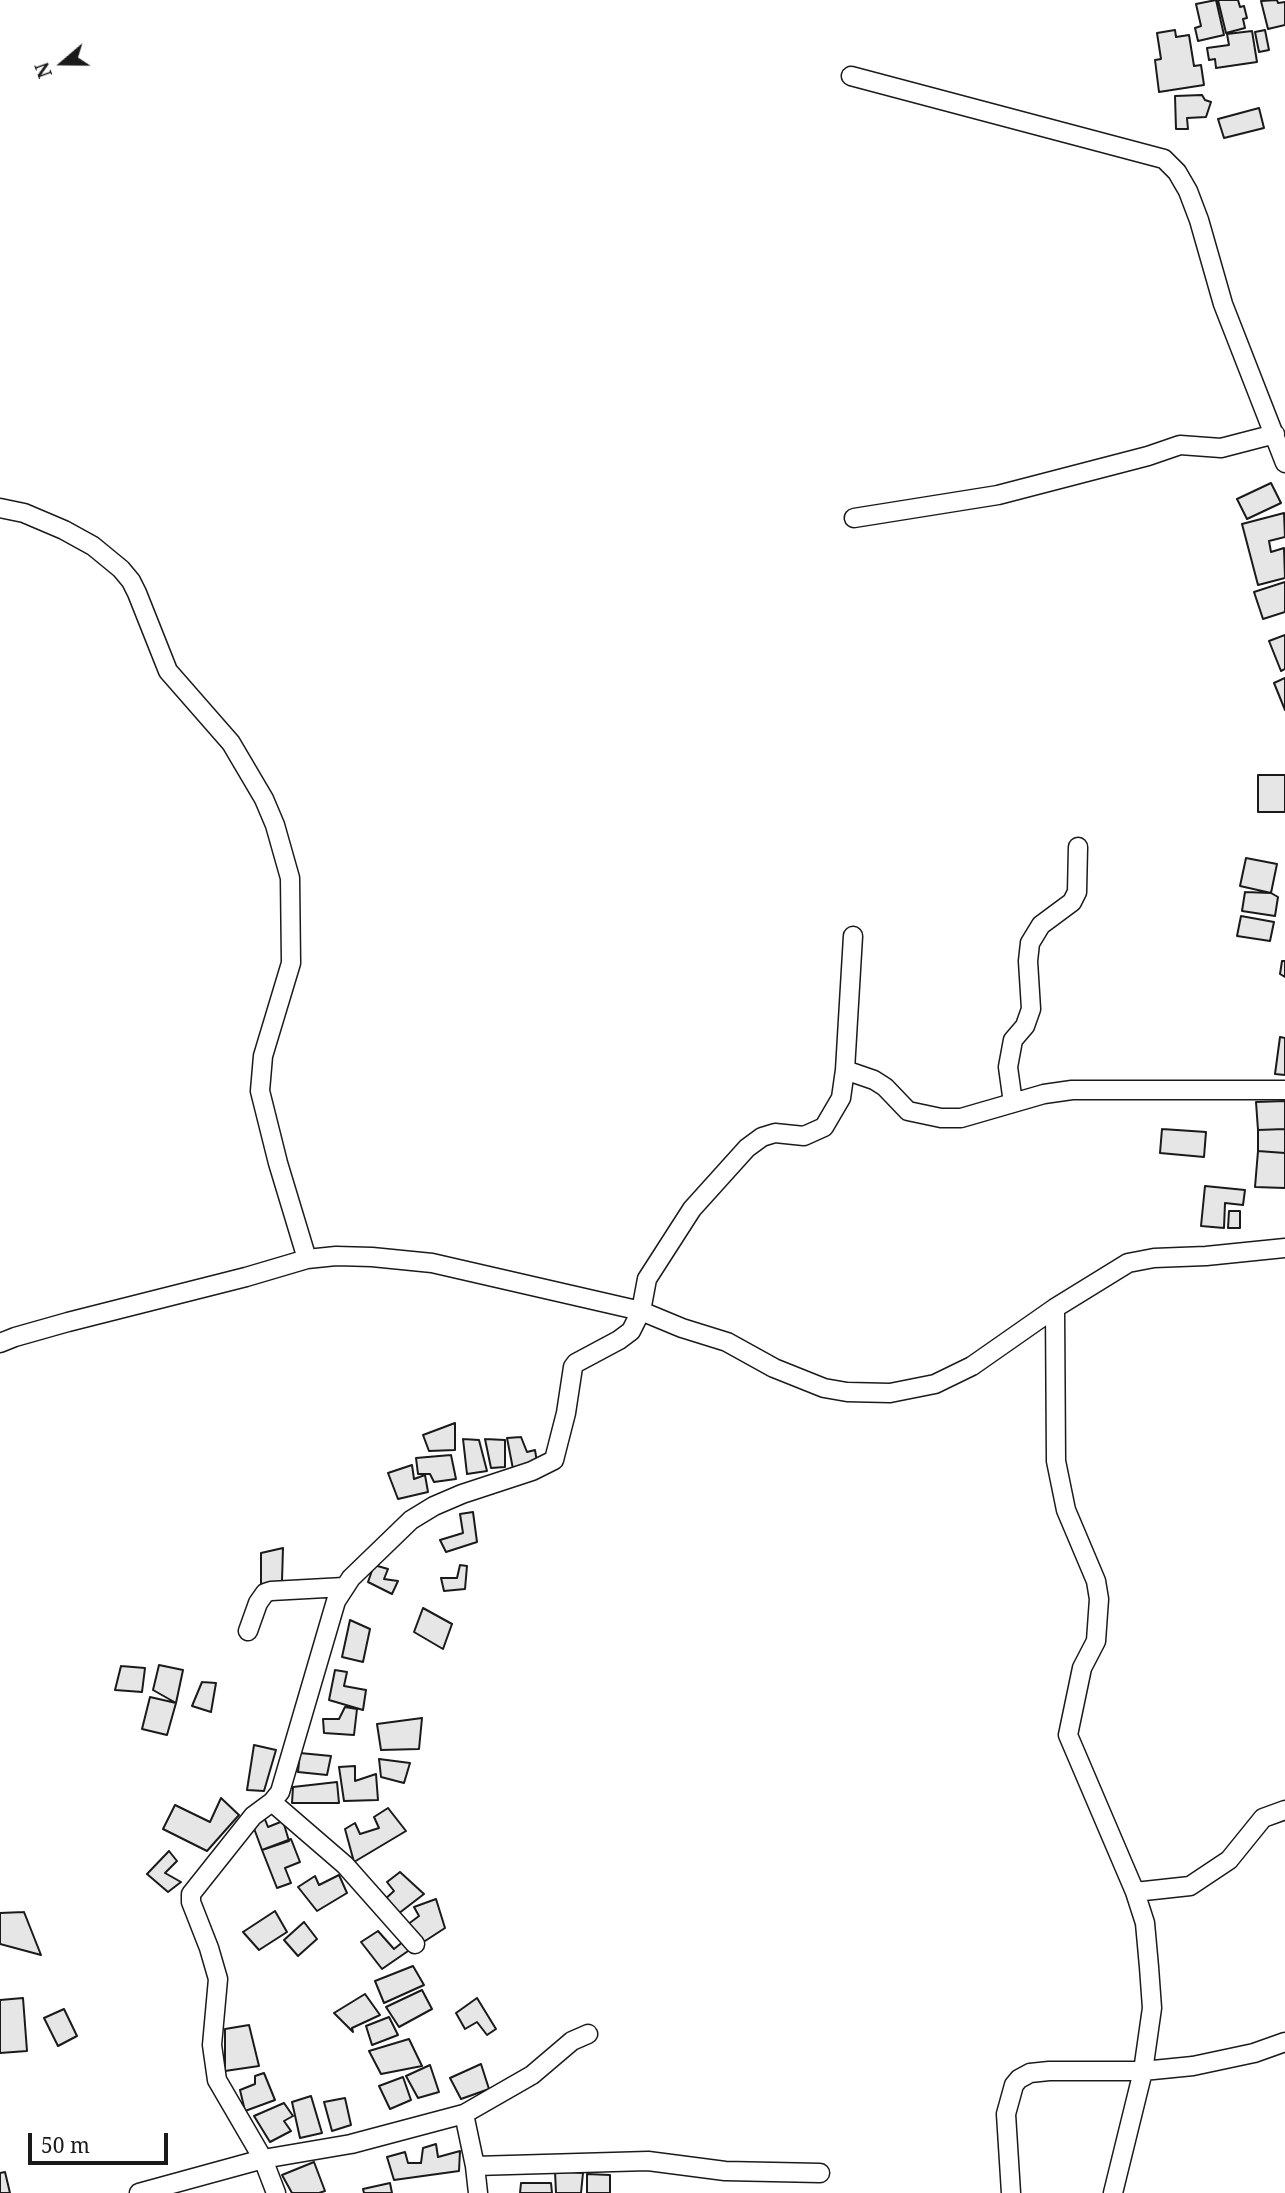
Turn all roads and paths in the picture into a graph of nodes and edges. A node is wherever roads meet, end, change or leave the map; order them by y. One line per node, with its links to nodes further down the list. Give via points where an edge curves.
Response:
1 (851, 76): 2 (street, via 1164,159 1188,191 1223,304)
2 (1275, 434): 3 (street); 5 (street, via 1221,448 1180,445 998,495)
3 (1285, 463)
4 (0, 508): 12 (street, via 64,530 121,569 137,593 168,671 231,743 271,817 290,878 291,963 262,1056 260,1091)
5 (854, 518)
6 (1078, 847): 10 (street, via 1077,892 1072,902 1041,925 1031,943 1031,1009 1013,1040 1008,1067)
7 (853, 936): 8 (street)
8 (845, 1070): 10 (street, via 874,1080 908,1111 924,1116 961,1118); 14 (street, via 841,1098 824,1127 804,1136 775,1133 762,1137 692,1209 647,1279)
9 (1285, 1090): 10 (street, via 1072,1090)
10 (1013, 1103)
11 (1285, 1248): 13 (street, via 1135,1261)
12 (307, 1259): 14 (street, via 372,1256 432,1263); 15 (street)
13 (1055, 1308): 14 (street, via 951,1377 890,1393 824,1388 727,1342); 20 (street, via 1057,1471 1066,1510 1099,1599 1096,1641 1082,1668 1068,1735)
14 (641, 1311): 16 (street, via 631,1331 573,1367 554,1460 434,1506 411,1520)
15 (0, 1343)
16 (344, 1587): 17 (street, via 265,1593); 18 (street, via 280,1792)
17 (248, 1631)
18 (272, 1802): 21 (street, via 345,1865); 26 (street, via 253,1816 191,1894 218,1979 212,2045 217,2080)
19 (1285, 1810): 20 (street, via 1263,1818 1229,1860 1190,1885)
20 (1135, 1892): 24 (street, via 1145,1923 1152,2008)
21 (415, 1944)
22 (588, 2034): 25 (street, via 572,2041 532,2075)
23 (1285, 2042): 24 (street, via 1206,2064)
24 (1143, 2071): 32 (street, via 1049,2071 1019,2079 1006,2115); 33 (street)
25 (464, 2114): 26 (street, via 351,2144); 27 (street)
26 (263, 2158): 29 (street); 30 (street)
27 (475, 2166): 28 (street, via 648,2161 724,2171); 31 (street)
28 (820, 2173)
29 (139, 2193)
30 (276, 2193)
31 (478, 2193)
32 (1011, 2193)
33 (1112, 2193)

